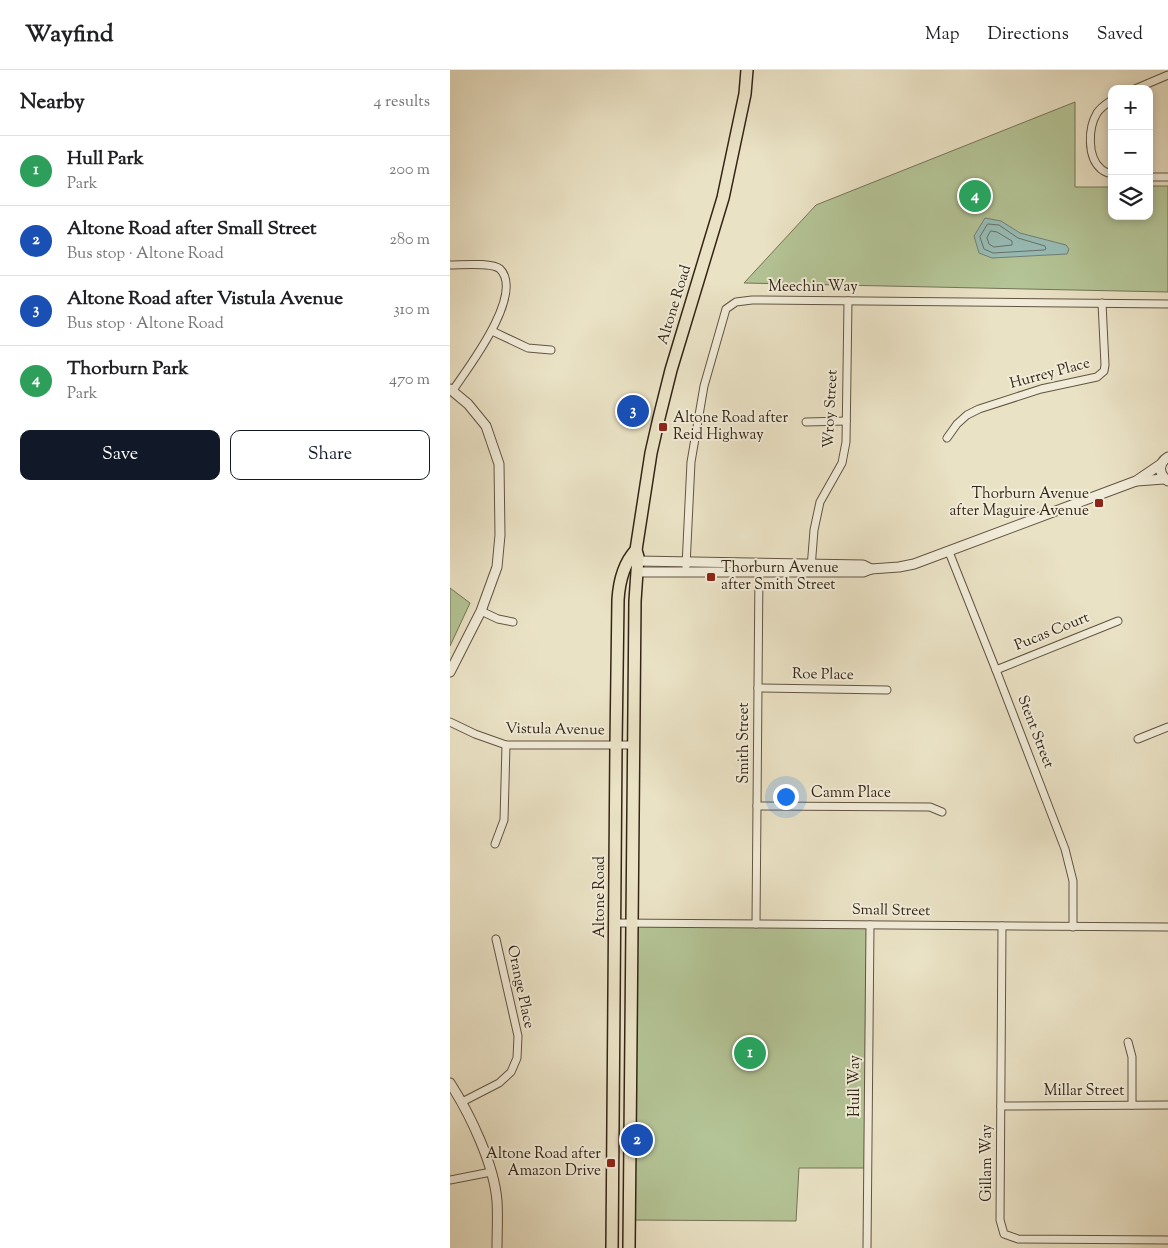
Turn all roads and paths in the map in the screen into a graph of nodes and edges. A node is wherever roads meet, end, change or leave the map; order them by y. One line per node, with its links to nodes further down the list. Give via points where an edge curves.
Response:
1 (747, 75): 22 (main road, Altone Road, via 720,209 671,370 651,453)
2 (1168, 75): 3 (street)
3 (1144, 85)
4 (1108, 103): 5 (street, via 1096,115 1091,140 1094,161)
5 (1108, 172)
6 (1153, 177): 7 (street)
7 (1168, 177)
8 (450, 265): 12 (street, via 492,265 500,270 507,293)
9 (848, 301): 10 (street, Meechin Way); 15 (street, Wroy Street); 23 (street, Meechin Way, via 752,300 736,302 726,309 704,386 693,452)
10 (1102, 303): 11 (street, Meechin Way); 17 (street, Hurrey Place, via 1105,366 1101,374 979,409 957,424)
11 (1168, 304)
12 (492, 330): 13 (street, via 528,348); 14 (street)
13 (551, 350)
14 (452, 390): 26 (street, via 486,426 500,464 498,567)
15 (846, 421): 16 (street); 25 (street, Wroy Street, via 842,463 820,502)
16 (806, 422)
17 (947, 438)
18 (1165, 460): 19 (street, via 1160,471); 20 (street)
19 (1166, 480): 20 (street)
20 (1136, 481): 21 (street)
21 (949, 552): 25 (street, via 899,567 870,569 863,564); 29 (street, Stent Street)
22 (637, 561): 23 (street); 37 (main road, Altone Road, via 630,556 619,588); 38 (main road, Altone Road)
23 (686, 567): 24 (street)
24 (759, 568): 25 (street); 31 (street, Smith Street)
25 (811, 568)
26 (481, 611): 28 (street); 30 (street)
27 (1118, 621): 29 (street, Pucas Court)
28 (513, 622)
29 (996, 670): 47 (street, Stent Street, via 1065,848 1073,881)
30 (450, 672)
31 (758, 688): 32 (street, Roe Place); 39 (street, Smith Street)
32 (886, 690)
33 (450, 722): 36 (street, Vistula Avenue)
34 (1168, 727): 35 (street)
35 (1138, 739)
36 (506, 745): 37 (street, Vistula Avenue); 41 (street, via 504,820)
37 (616, 745): 38 (street, Vistula Avenue); 42 (main road, Altone Road)
38 (634, 745): 43 (main road, Altone Road)
39 (757, 806): 40 (street, Camm Place, via 930,807); 44 (street, Smith Street)
40 (942, 812)
41 (495, 844)
42 (614, 922): 43 (street, Small Street); 60 (main road, Altone Road)
43 (631, 923): 44 (street, Small Street); 61 (main road, Altone Road)
44 (756, 924): 45 (street, Small Street)
45 (870, 925): 46 (street, Small Street); 62 (street, Hull Way)
46 (1002, 926): 47 (street, Small Street); 55 (street, Gillam Way)
47 (1073, 927): 48 (street, Small Street)
48 (1168, 928)
49 (496, 939): 52 (street, Orange Place, via 518,1036 517,1058 511,1072 499,1082)
50 (1128, 1042): 53 (street, via 1132,1057)
51 (450, 1083): 52 (street)
52 (462, 1102): 56 (street)
53 (1132, 1105): 54 (street, Millar Street); 55 (street, Millar Street)
54 (1168, 1105)
55 (1001, 1106): 58 (street, Gillam Way, via 1000,1220 1004,1234 1018,1239)
56 (491, 1172): 57 (street); 59 (street, via 497,1200)
57 (450, 1180)
58 (1168, 1240)
59 (497, 1248)
60 (612, 1248)
61 (629, 1248)
62 (867, 1248)

